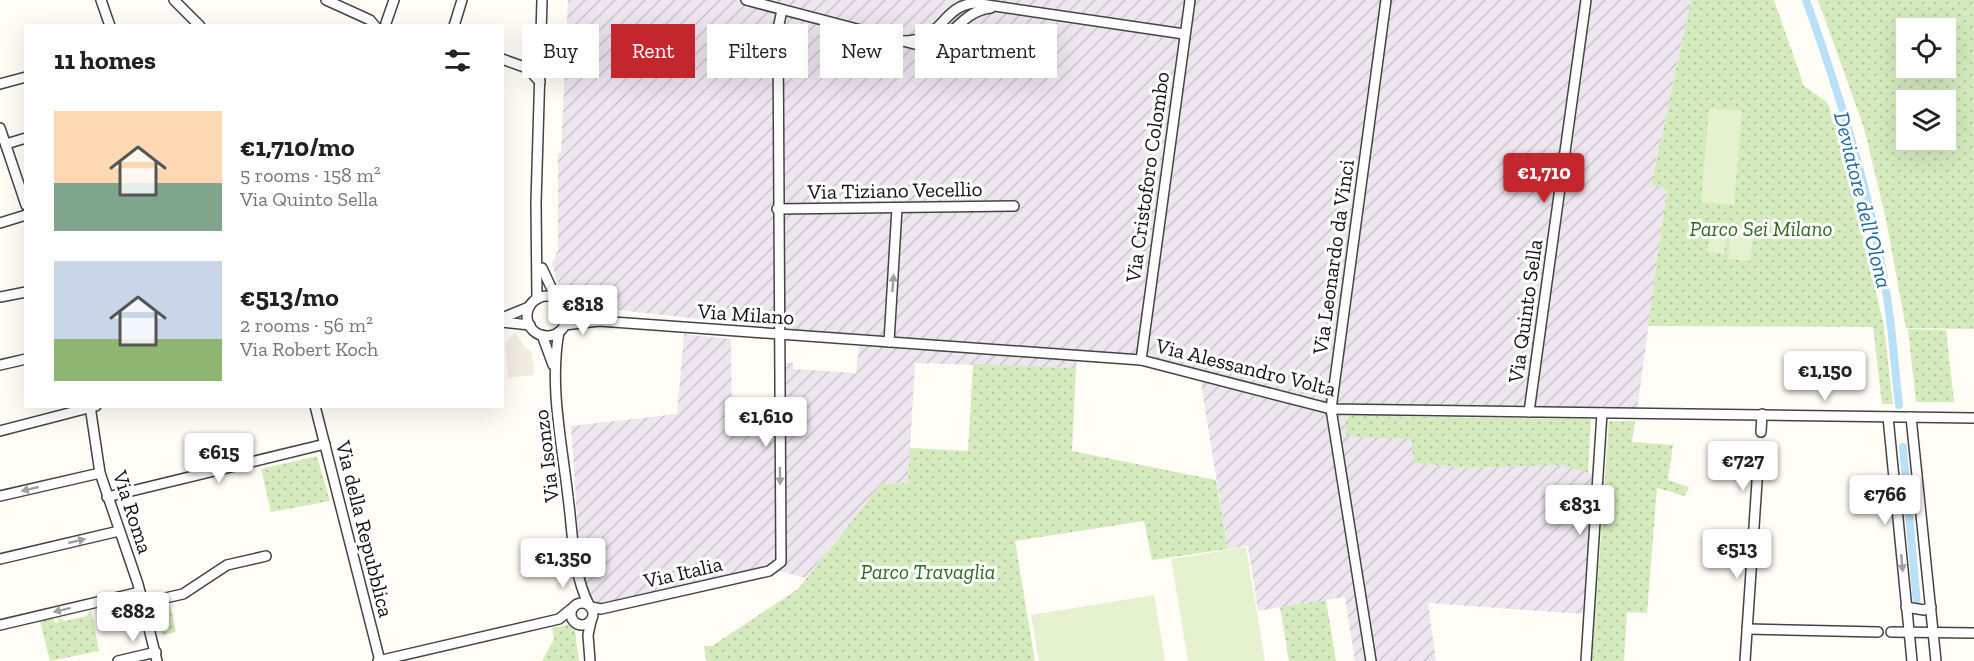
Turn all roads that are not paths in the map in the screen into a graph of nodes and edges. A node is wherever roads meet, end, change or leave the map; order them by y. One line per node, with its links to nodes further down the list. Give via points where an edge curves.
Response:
1 (101, 0): 12 (street)
2 (174, 0): 13 (street)
3 (326, 0): 14 (street)
4 (394, 0): 15 (street)
5 (462, 0): 16 (street)
6 (746, 0): 11 (street)
7 (1190, 0): 17 (street, Via Cristoforo Colombo)
8 (1386, 0): 53 (street, Via Leonardo da Vinci)
9 (1586, 0): 54 (street, Via Quinto Sella)
10 (542, 1): 20 (street)
11 (782, 10): 17 (street, via 900,41 927,37 968,3); 28 (street, via 778,29)
12 (109, 24)
13 (198, 24)
14 (380, 24)
15 (383, 24)
16 (455, 24)
17 (1185, 34): 47 (street, Via Cristoforo Colombo)
18 (504, 60): 20 (street, via 527,68)
19 (24, 78): 21 (street)
20 (540, 83): 31 (street)
21 (0, 84)
22 (0, 128): 24 (street)
23 (24, 139): 24 (street)
24 (6, 144): 25 (street)
25 (24, 200)
26 (1014, 206): 27 (street, Via Tiziano Vecellio)
27 (897, 208): 28 (street, Via Tiziano Vecellio); 45 (street, one-way to 27)
28 (777, 209): 43 (street)
29 (24, 216): 30 (street)
30 (0, 223)
31 (538, 251): 34 (street, via 544,277); 35 (street)
32 (24, 292): 33 (street)
33 (0, 297)
34 (556, 298): 35 (street); 37 (street)
35 (537, 299): 36 (street)
36 (529, 307): 38 (street); 41 (street)
37 (565, 308): 40 (street, Via Milano); 42 (street)
38 (504, 319)
39 (504, 320): 41 (street)
40 (599, 321): 42 (street, Via Milano); 43 (street, Via Milano)
41 (530, 325): 44 (street)
42 (561, 329): 44 (street); 49 (street, Via Isonzo)
43 (779, 334): 45 (street, Via Milano); 73 (street, Via Italia, one-way to 73, via 781,562 769,571 601,609)
44 (542, 335): 49 (street, Via Isonzo)
45 (889, 342): 47 (street, Via Alessandro Volta)
46 (24, 359): 48 (street)
47 (1141, 360): 53 (street, Via Alessandro Volta)
48 (0, 365)
49 (554, 370): 70 (street, Via Isonzo)
50 (88, 408): 60 (street)
51 (92, 408): 64 (street, Via Roma)
52 (316, 408): 62 (street, Via della Repubblica)
53 (1331, 409): 54 (street, Via Alessandro Volta); 92 (street, Via Leonardo da Vinci)
54 (1529, 412): 55 (street, Via Alessandro Volta)
55 (1602, 413): 56 (street, Via Alessandro Volta); 93 (street)
56 (1762, 414): 57 (street, Via Alessandro Volta); 61 (street)
57 (1888, 417): 58 (street, Via Alessandro Volta); 74 (street, one-way to 74)
58 (1911, 417): 59 (street, Via Alessandro Volta); 75 (street)
59 (1974, 418)
60 (0, 430)
61 (1761, 432)
62 (325, 444): 66 (street); 90 (street, Via della Repubblica)
63 (1759, 452): 81 (street)
64 (100, 473): 65 (street, one-way to 65); 66 (street, Via Roma)
65 (0, 496)
66 (108, 497): 67 (street, Via Roma)
67 (119, 531): 69 (street, one-way to 67); 71 (street, Via Roma)
68 (266, 556): 72 (street, via 227,565 183,594)
69 (0, 559)
70 (578, 574): 73 (street, Via Isonzo); 76 (street, Via Isonzo)
71 (140, 592): 72 (street, Via Roma); 80 (street, one-way to 80)
72 (143, 603): 88 (street, Via Roma)
73 (590, 606): 76 (street, via 582,602); 78 (street)
74 (1906, 607): 75 (street); 84 (street)
75 (1931, 607): 85 (street)
76 (572, 608): 77 (street); 79 (street)
77 (559, 619): 79 (street); 90 (street)
78 (591, 621): 79 (street, via 586,625); 87 (street)
79 (575, 622): 87 (street)
80 (0, 625)
81 (1747, 629): 82 (street); 94 (street)
82 (1878, 632)
83 (1891, 632): 84 (street)
84 (1909, 632): 85 (street); 95 (street)
85 (1934, 633): 86 (street); 96 (street)
86 (1974, 633)
87 (588, 650): 91 (street)
88 (156, 656): 89 (street)
89 (118, 661)
90 (380, 661)
91 (590, 661)
92 (1371, 661)
93 (1586, 661)
94 (1745, 661)
95 (1912, 661)
96 (1936, 661)

